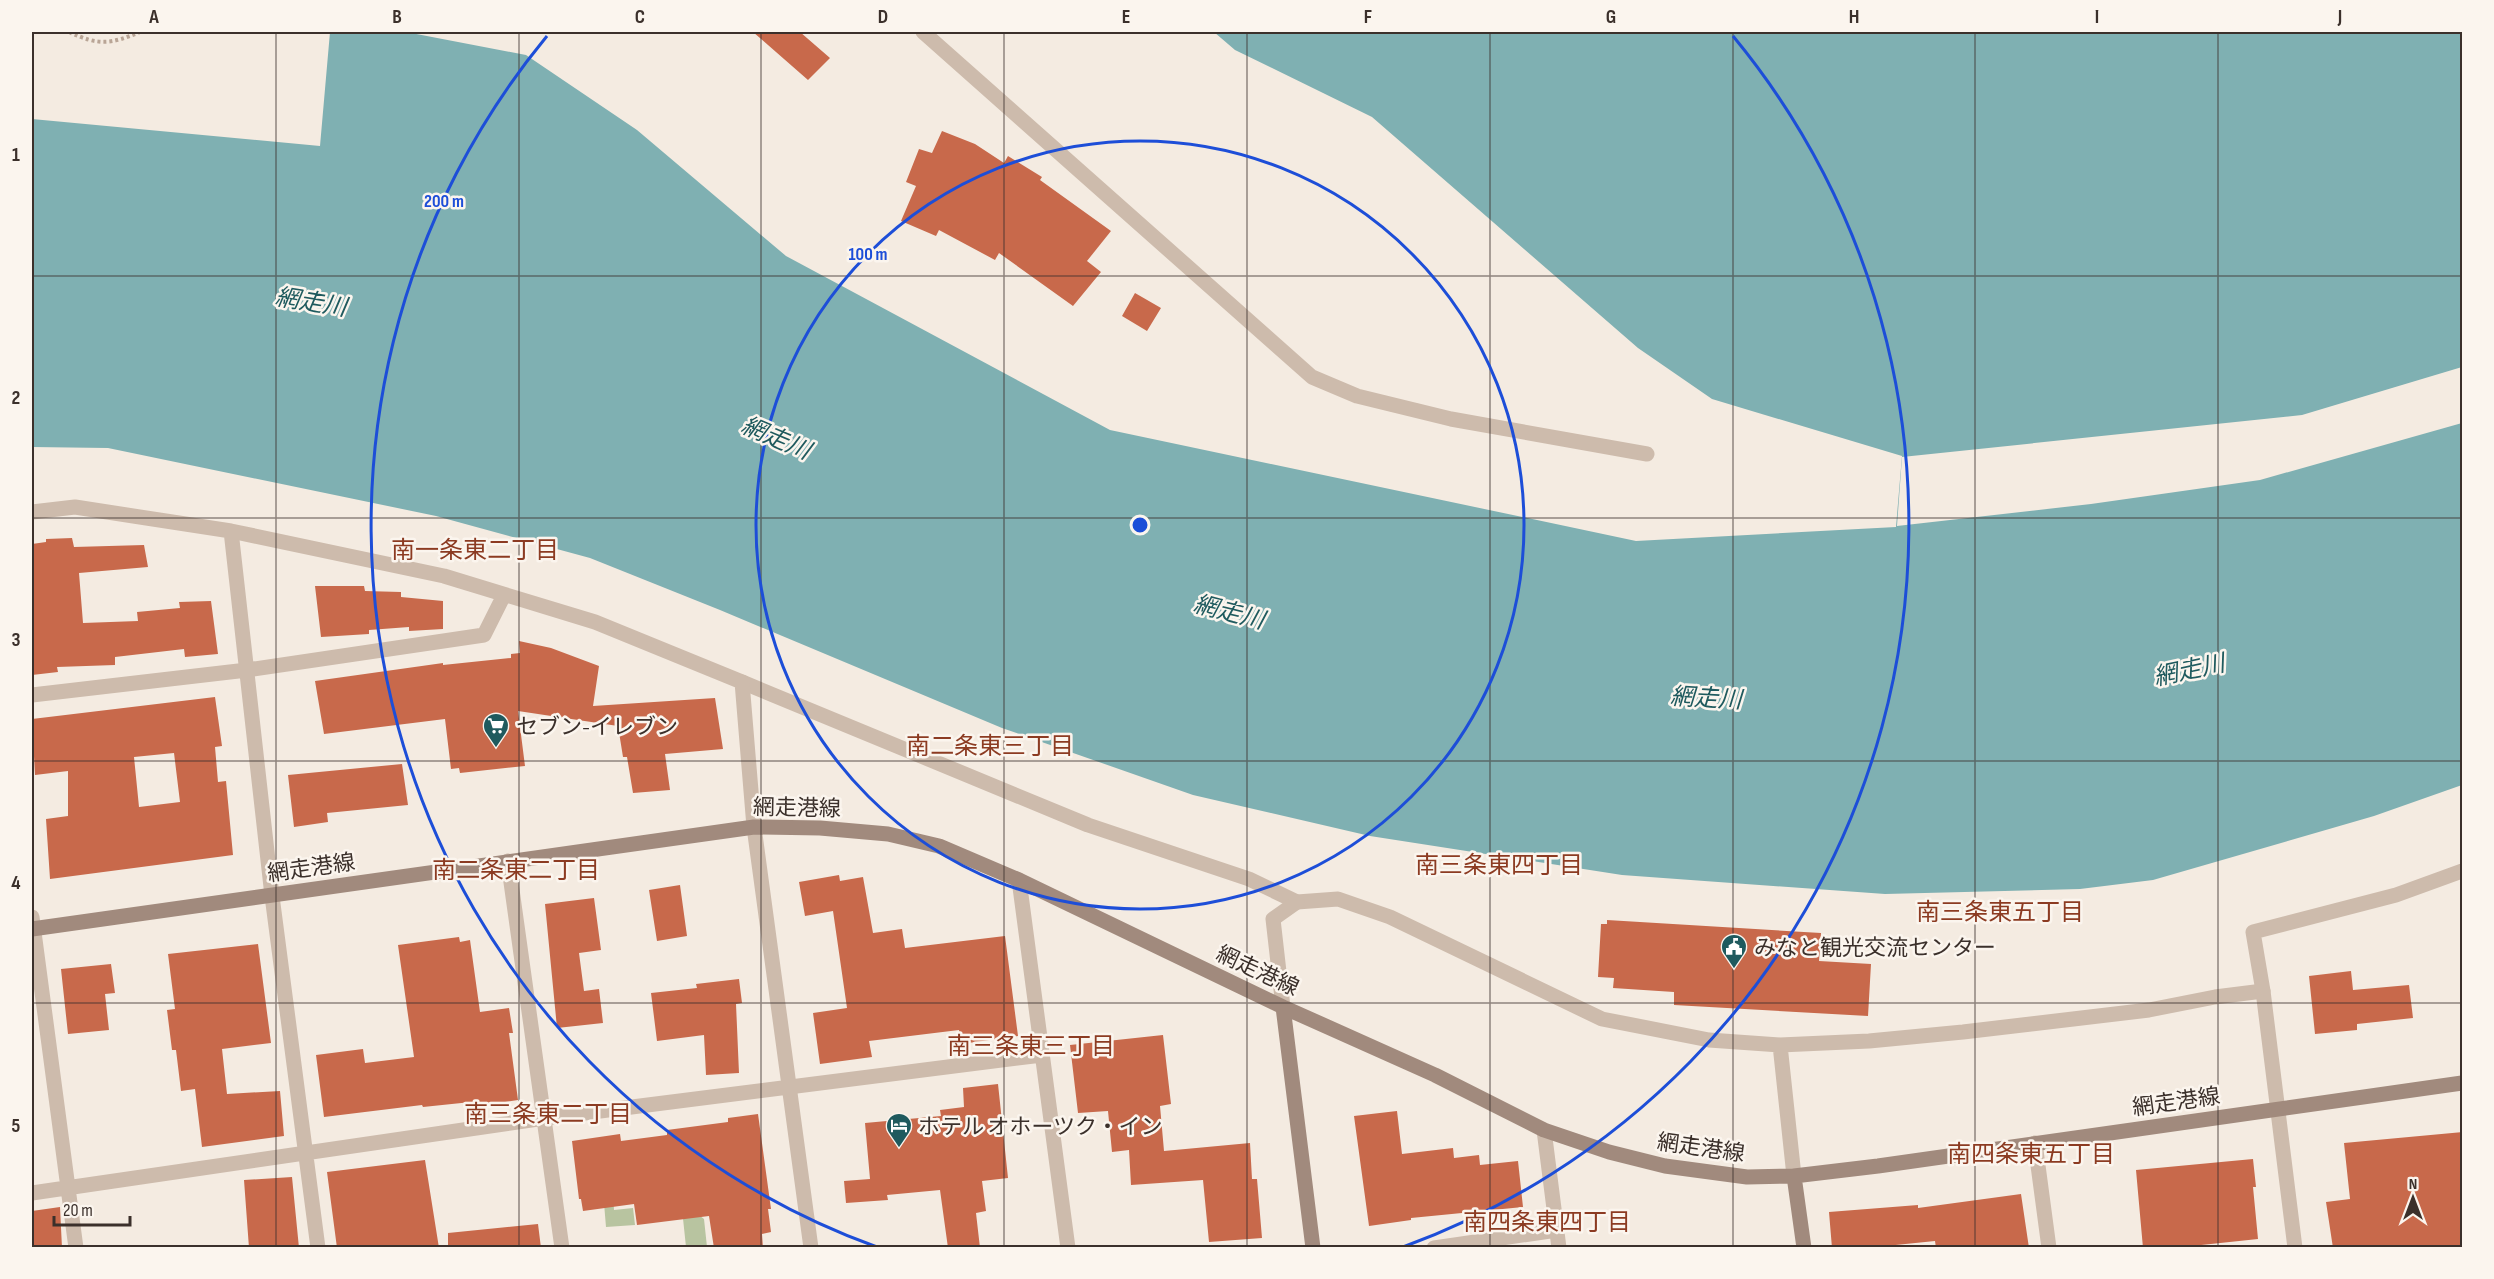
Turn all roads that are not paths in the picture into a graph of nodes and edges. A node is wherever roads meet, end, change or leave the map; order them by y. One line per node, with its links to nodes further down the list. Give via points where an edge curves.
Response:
1 (923, 32): 2 (street, via 1312,377 1357,396 1451,419)
2 (1647, 454)
3 (32, 512): 4 (street, via 75,507)
4 (231, 531): 5 (street, via 444,576); 6 (street)
5 (504, 595): 6 (street, via 484,635); 7 (street, via 595,622)
6 (247, 670): 8 (street); 13 (street)
7 (742, 682): 9 (street); 14 (street, via 1088,825 1249,879)
8 (32, 694)
9 (754, 827): 10 (main road, 網走港線); 12 (main road, 網走港線, via 888,834 939,846); 21 (street)
10 (508, 861): 13 (main road, 網走港線); 23 (street)
11 (2463, 871): 16 (street, via 2396,896 2253,932)
12 (1019, 880): 17 (main road, 網走港線); 19 (street)
13 (273, 896): 15 (main road, 網走港線); 26 (street)
14 (1297, 902): 17 (street, via 1273,919); 18 (street, via 1338,899 1353,903 1602,1019 1709,1040)
15 (32, 925): 28 (street)
16 (2264, 991): 18 (street, via 2149,1010 1963,1032); 22 (street)
17 (1283, 1007): 24 (main road, 網走港線, via 1435,1075); 36 (main road)
18 (1780, 1045): 27 (street)
19 (1042, 1055): 21 (street); 35 (street)
20 (2463, 1083): 22 (main road, 網走港線)
21 (789, 1086): 23 (street); 34 (street)
22 (2277, 1110): 25 (main road, 網走港線); 41 (street)
23 (545, 1118): 26 (street); 33 (street)
24 (1544, 1130): 27 (main road, 網走港線, via 1665,1166 1747,1177); 30 (street)
25 (2035, 1143): 27 (main road, 網走港線); 40 (street)
26 (305, 1153): 28 (street); 32 (street)
27 (1794, 1176): 39 (main road)
28 (68, 1188): 29 (street); 31 (street)
29 (32, 1193)
30 (1557, 1230): 37 (street); 38 (street)
31 (76, 1248)
32 (318, 1248)
33 (562, 1248)
34 (811, 1248)
35 (1068, 1248)
36 (1313, 1248)
37 (1434, 1248)
38 (1559, 1248)
39 (1804, 1248)
40 (2049, 1248)
41 (2295, 1248)

